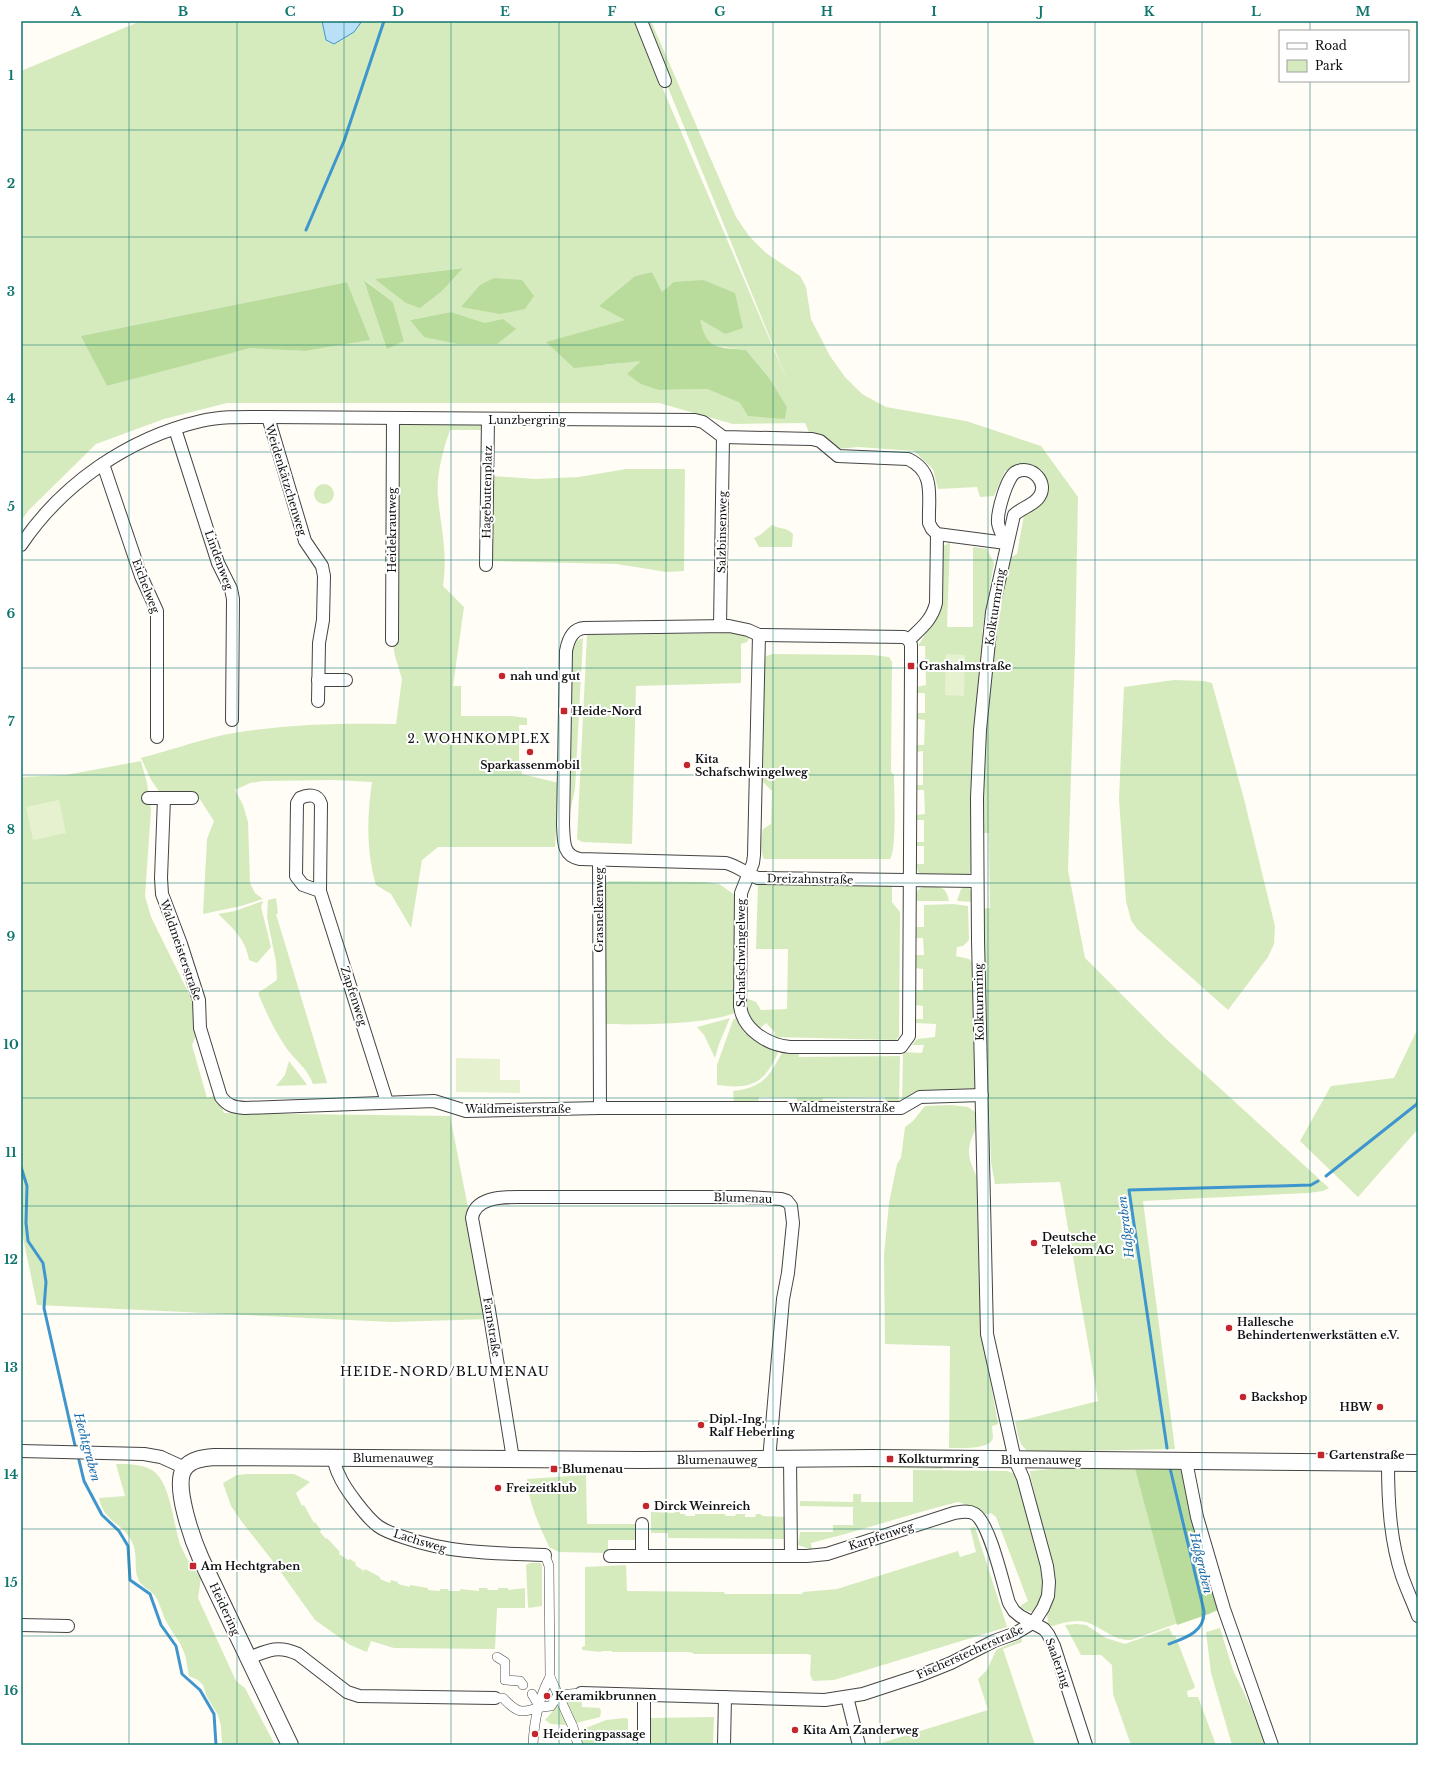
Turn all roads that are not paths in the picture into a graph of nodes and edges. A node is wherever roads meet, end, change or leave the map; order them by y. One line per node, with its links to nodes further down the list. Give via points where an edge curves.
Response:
1 (641, 21): 2 (street)
2 (665, 81)
3 (268, 417): 4 (street, Lunzbergring); 6 (street, Lunzbergring, via 201,421); 17 (street, Weidenkätzchenweg, via 305,541 322,566 324,576 323,620 318,643)
4 (393, 419): 5 (street, Lunzbergring); 15 (street, Heidekrautweg)
5 (488, 419): 7 (street, Lunzbergring, via 695,420 703,422); 12 (street, Hagebuttenplatz)
6 (175, 429): 8 (street, Lunzbergring); 20 (street, Lindenweg, via 218,563 233,599)
7 (723, 437): 9 (street, via 807,438 820,441 838,456 908,459 917,463 928,480 929,523); 13 (street, Salzbinsenweg)
8 (103, 464): 11 (street, Lunzbergring, via 45,513); 21 (street, Eichelweg, via 141,576 158,611)
9 (937, 534): 10 (street); 16 (street, via 934,613)
10 (1006, 543): 10 (street, Kolkturmring, via 1014,515 1038,499 1042,492 1039,478 1030,471 1015,472 1007,483 998,520); 28 (street, Kolkturmring, via 992,612 980,730)
11 (21, 545)
12 (486, 565)
13 (720, 626): 14 (street, via 739,628); 25 (street, Grasnelkenweg, via 580,628 568,641 564,847 575,858)
14 (759, 635): 16 (street, via 904,637); 26 (street, Schafschwingelweg, via 754,855)
15 (392, 640)
16 (909, 640): 27 (street)
17 (318, 680): 18 (street); 19 (street, Weidenkätzchenweg)
18 (346, 680)
19 (318, 701)
20 (232, 720)
21 (157, 737)
22 (148, 798): 23 (street)
23 (164, 798): 24 (street); 31 (street, Waldmeisterstraße, via 162,894 199,1000 202,1034 221,1097 226,1104 245,1108)
24 (192, 798)
25 (599, 861): 26 (street, Dreizahnstraße, via 726,863 734,865); 32 (street, Grasnelkenweg)
26 (748, 875): 27 (street, Dreizahnstraße, via 758,878); 27 (street, Schafschwingelweg, via 741,893 742,1016 751,1028 772,1044 790,1047 901,1047 909,1036)
27 (910, 881): 28 (street, Dreizahnstraße)
28 (977, 881): 30 (street, Kolkturmring)
29 (320, 891): 29 (street, Zapfenweg, via 321,804 315,796 306,795 300,798 298,803 296,876 303,885); 31 (street, Zapfenweg)
30 (982, 1095): 32 (street, Waldmeisterstraße, via 920,1098 901,1108); 39 (street, Kolkturmring, via 987,1334)
31 (387, 1102): 32 (street, Waldmeisterstraße, via 434,1100 466,1111)
32 (600, 1108)
33 (472, 1218): 37 (street, Farnstraße); 38 (street, Blumenau, via 473,1211 478,1205 504,1197 744,1197 787,1201 793,1212 793,1223 783,1299)
34 (21, 1451): 43 (street, via 151,1454)
35 (333, 1458): 37 (street, Blumenauweg); 43 (street, Blumenauweg, via 206,1458 196,1460); 46 (street, Lachsweg, via 339,1476 370,1519 391,1533 419,1543 468,1553)
36 (790, 1458): 38 (street, Blumenauweg); 39 (street, Blumenauweg); 49 (street)
37 (513, 1459): 38 (street, Blumenauweg)
38 (769, 1460)
39 (1015, 1460): 40 (street, Blumenauweg); 51 (street, Fischerstecherstraße, via 1023,1478 1049,1582 1048,1596)
40 (1186, 1461): 41 (street, Blumenauweg); 73 (street, via 1197,1517 1224,1609)
41 (1388, 1463): 42 (street, Blumenauweg); 50 (street, via 1392,1529 1402,1575)
42 (1418, 1463)
43 (185, 1468): 55 (street, Heidering, via 181,1481 182,1495 191,1533)
44 (971, 1513): 49 (street, Karpfenweg, via 954,1513 827,1554); 51 (street, Saalering, via 979,1518 986,1528 1009,1603 1020,1616)
45 (642, 1524): 47 (street)
46 (545, 1555): 56 (street, via 549,1566)
47 (642, 1555): 48 (street, Karpfenweg); 49 (street, Karpfenweg)
48 (610, 1556)
49 (791, 1556)
50 (1418, 1616)
51 (1034, 1622): 63 (street, Fischerstecherstraße, via 1016,1633 935,1670); 72 (street, Saalering, via 1044,1629 1054,1646)
52 (21, 1625): 53 (street)
53 (68, 1626)
54 (497, 1656): 57 (street, via 505,1662 505,1680)
55 (249, 1658): 64 (street, via 273,1649 289,1650 298,1654 347,1692 359,1696); 66 (street, Heidering)
56 (550, 1673): 60 (street); 65 (street)
57 (522, 1681)
58 (582, 1693): 60 (street, Fischerstecherstraße); 61 (street, Fischerstecherstraße)
59 (532, 1694): 65 (street)
60 (558, 1695): 65 (street, via 551,1706); 68 (street, via 573,1727)
61 (644, 1696): 62 (street, Fischerstecherstraße); 69 (street)
62 (724, 1697): 63 (street, Fischerstecherstraße, via 825,1700); 70 (street)
63 (847, 1697): 71 (street)
64 (495, 1698): 65 (street, via 503,1698 512,1709 524,1712)
65 (539, 1706): 67 (street)
66 (290, 1745)
67 (533, 1745)
68 (578, 1745)
69 (644, 1745)
70 (724, 1745)
71 (859, 1745)
72 (1086, 1745)
73 (1272, 1745)

